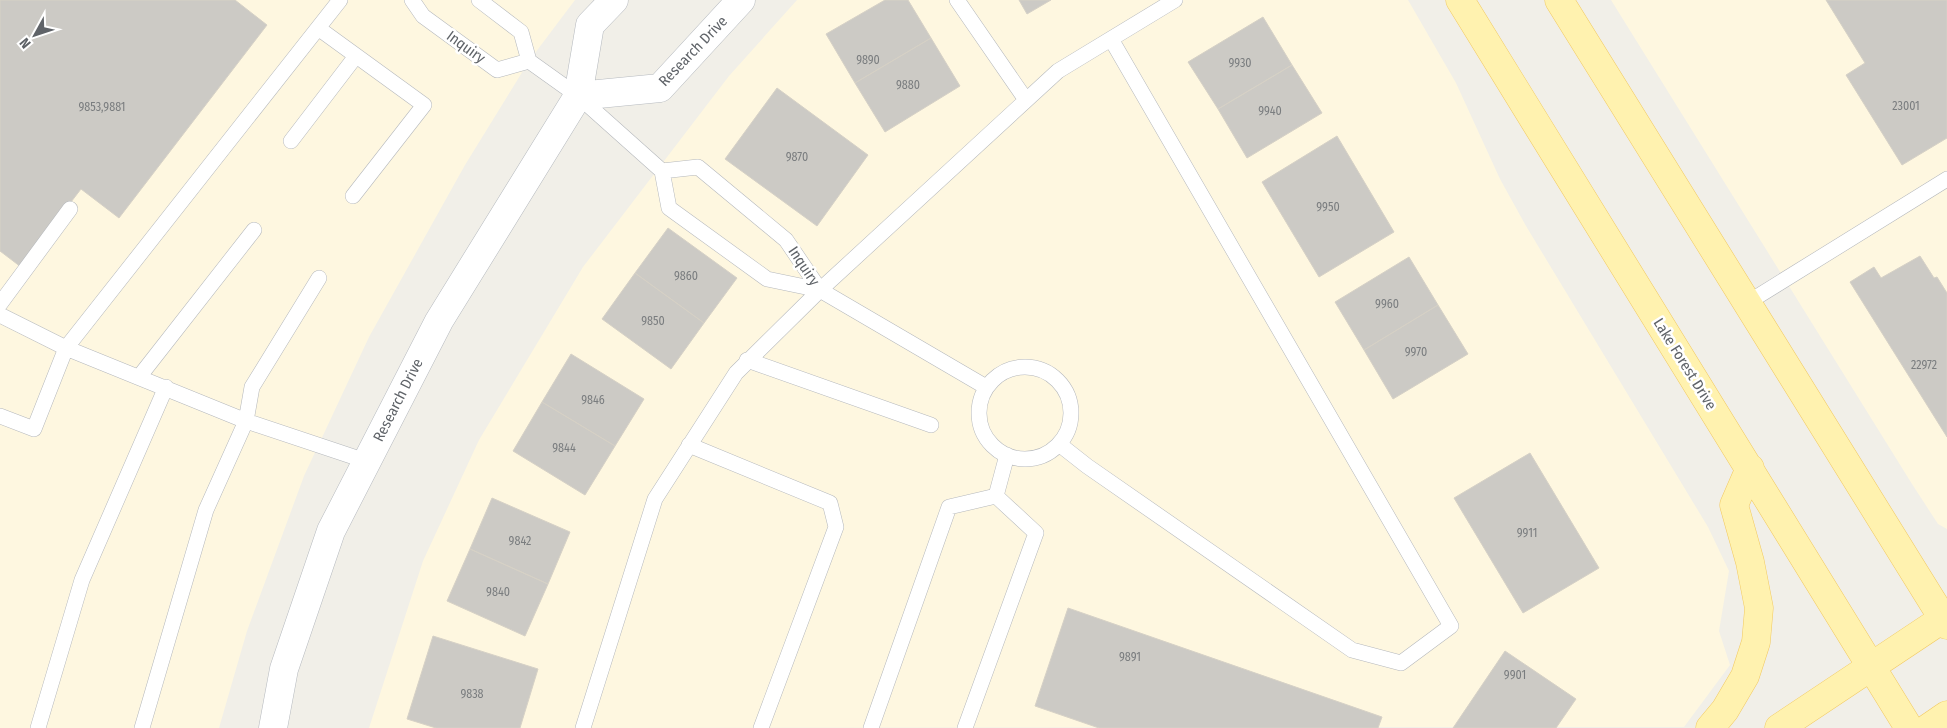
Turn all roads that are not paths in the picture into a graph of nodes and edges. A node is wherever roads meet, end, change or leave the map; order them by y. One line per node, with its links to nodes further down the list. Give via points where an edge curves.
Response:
1 (340, 0): 10 (lane)
2 (412, 0): 13 (lane, Inquiry, via 423,16 496,70)
3 (479, 0): 13 (lane, via 521,32)
4 (614, 0): 14 (main road, Research Drive, via 590,24)
5 (741, 0): 14 (main road, Research Drive, via 660,88)
6 (957, 0): 15 (lane)
7 (1175, 0): 11 (lane)
8 (1460, 0): 39 (main road, Lake Forest Drive)
9 (1559, 0): 24 (main road)
10 (318, 28): 12 (lane); 27 (lane)
11 (1111, 39): 15 (lane, via 1058,72); 35 (lane, via 1451,626 1401,663 1352,650)
12 (356, 56): 16 (lane); 19 (lane, via 424,105)
13 (529, 61): 14 (lane)
14 (578, 96): 17 (lane); 38 (main road, Research Drive, via 439,320)
15 (1026, 100): 23 (lane)
16 (291, 141)
17 (662, 171): 23 (lane, Inquiry, via 698,167 786,240); 23 (lane, Inquiry, via 670,208 767,279)
18 (1947, 179): 24 (lane)
19 (353, 196)
20 (70, 209): 25 (lane)
21 (254, 230): 29 (lane)
22 (319, 278): 33 (lane, via 252,387)
23 (820, 290): 28 (lane); 31 (lane)
24 (1747, 303): 41 (main road)
25 (0, 304)
26 (0, 315): 27 (lane)
27 (66, 348): 29 (lane); 32 (lane, via 34,429)
28 (747, 360): 34 (lane); 36 (lane)
29 (139, 377): 30 (lane)
30 (166, 387): 33 (lane); 44 (lane, via 82,580)
31 (986, 387): 35 (lane, via 1006,371 1021,367 1036,368 1050,374 1061,385 1071,412 1070,424); 37 (lane, via 979,412 980,426 991,443)
32 (0, 416)
33 (246, 421): 38 (lane); 45 (lane, via 206,510)
34 (931, 425)
35 (1059, 444): 37 (lane, via 1035,458 1020,459)
36 (689, 445): 47 (lane, via 655,499); 48 (lane, via 830,503 836,527)
37 (1007, 455): 40 (lane)
38 (366, 461): 46 (main road, Research Drive, via 331,531 284,669)
39 (1750, 468): 42 (main road, Lake Forest Drive); 51 (main road, via 1734,505 1759,608 1756,642 1745,676)
40 (996, 496): 49 (lane, via 949,507); 50 (lane, via 1036,533)
41 (1946, 620): 42 (main road)
42 (1871, 665): 52 (main road); 53 (main road, Lake Forest Drive)
43 (1947, 715): 54 (main road)
44 (38, 728)
45 (142, 728)
46 (273, 728)
47 (583, 728)
48 (761, 728)
49 (871, 728)
50 (964, 728)
51 (1710, 728)
52 (1779, 728)
53 (1909, 728)
54 (1928, 728)

